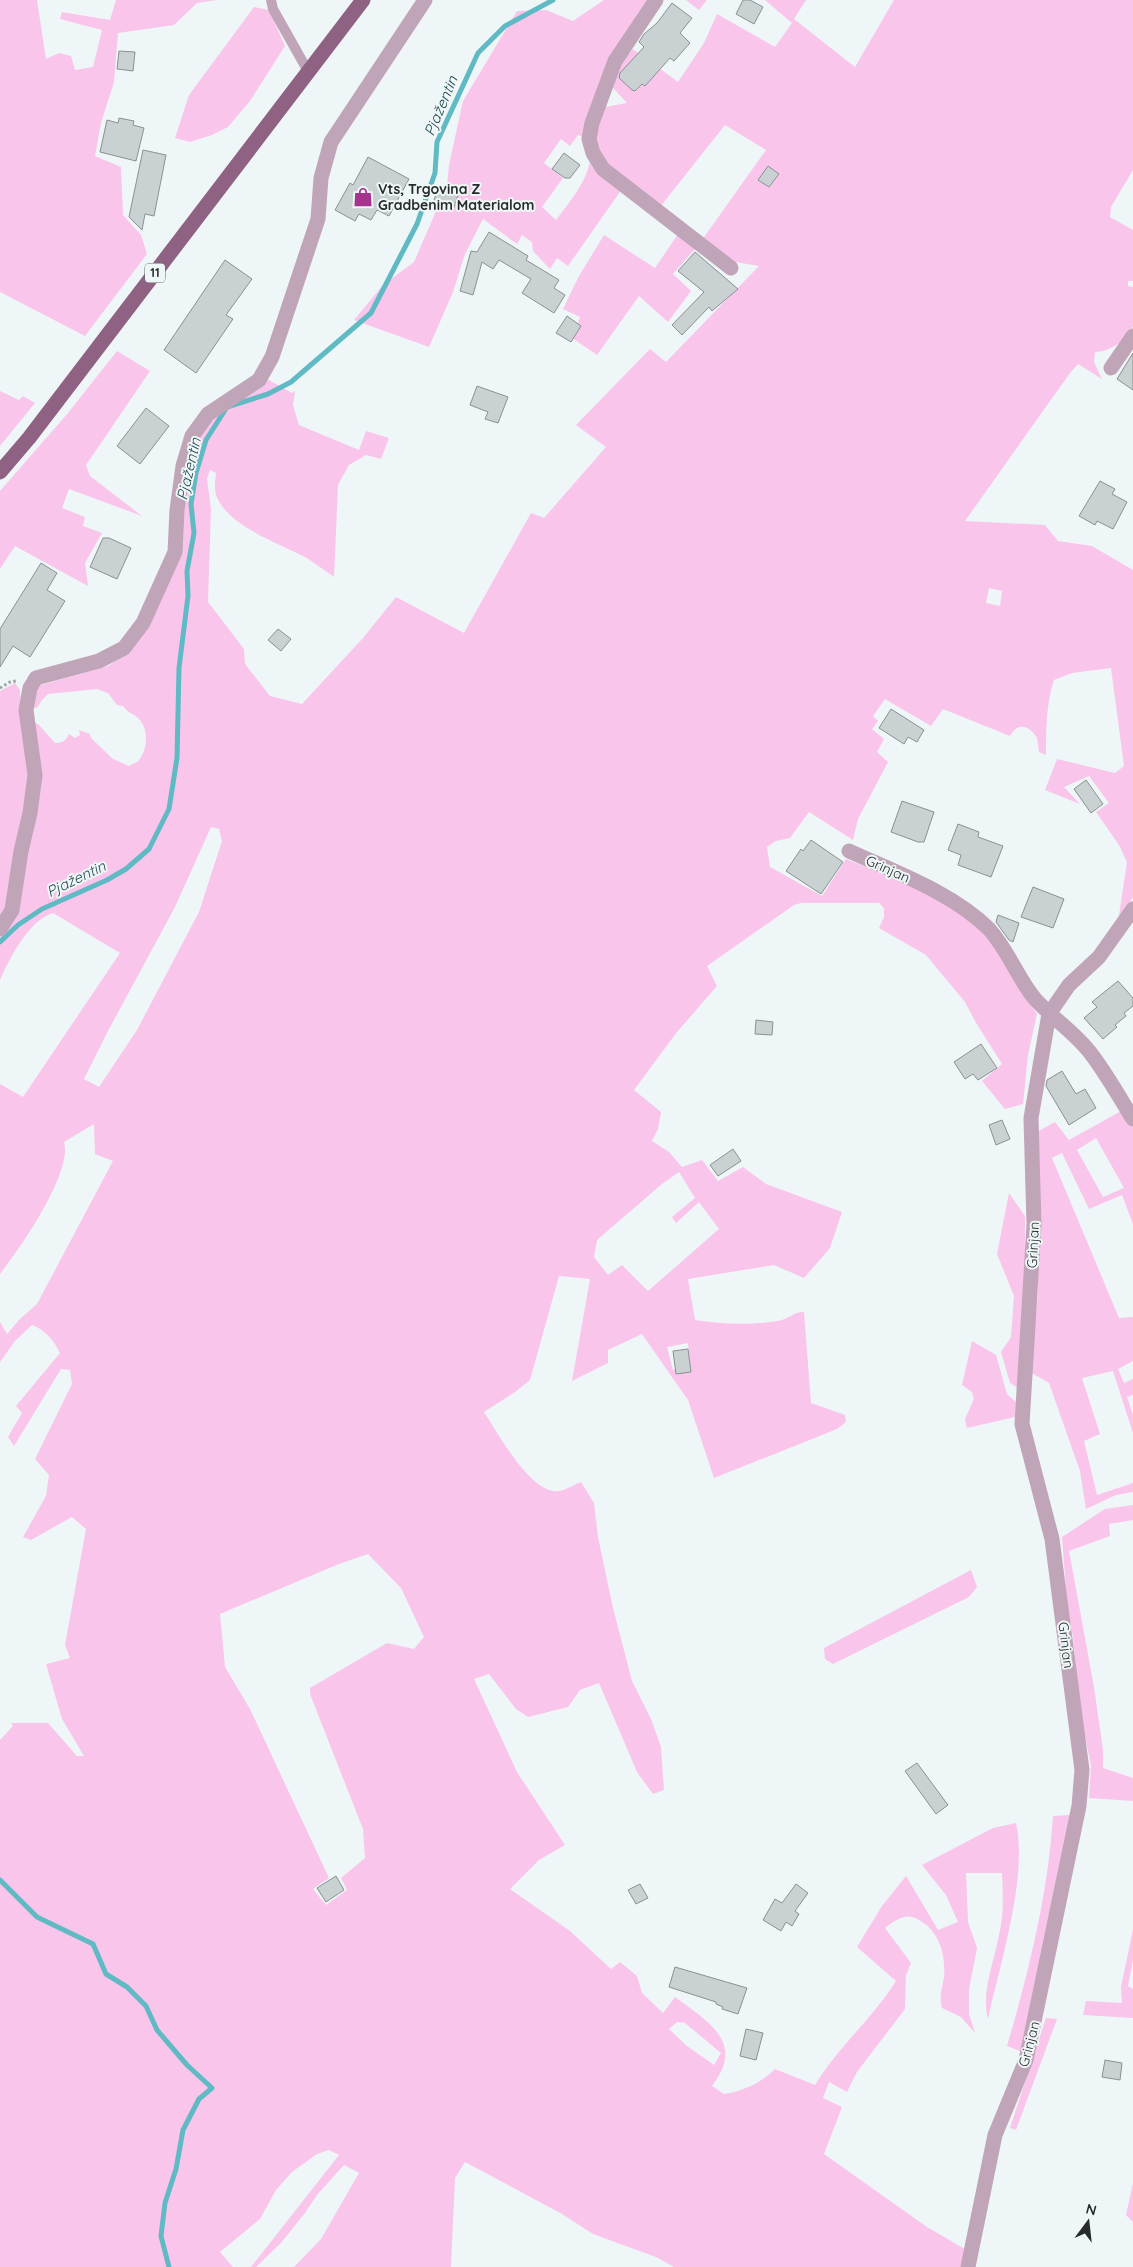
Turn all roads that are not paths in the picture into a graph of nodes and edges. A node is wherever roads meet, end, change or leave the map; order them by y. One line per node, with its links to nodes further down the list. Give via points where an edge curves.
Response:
1 (271, 0): 5 (lane)
2 (363, 0): 5 (main road, 11)
3 (425, 0): 12 (street, via 331,142 321,178 318,219 272,357 259,380 208,414 192,436 183,466 175,552 143,624 124,648 98,661 36,678 30,688 26,710 35,775 12,910)
4 (656, 0): 6 (street, via 615,61 589,139 603,169)
5 (309, 73): 9 (main road, 11)
6 (731, 268)
7 (1133, 336): 8 (street)
8 (1111, 368)
9 (0, 472)
10 (849, 852): 13 (street, Grinjan, via 942,896 988,929 1007,952 1025,987)
11 (1131, 912): 13 (street, Grinjan, via 1099,957 1069,985)
12 (0, 929)
13 (1049, 1014): 14 (street, Grinjan, via 1071,1031 1092,1055); 15 (street, Grinjan, via 1031,1118 1034,1225 1022,1424 1052,1539 1082,1770 1079,1806 1026,2060 995,2136)
14 (1133, 1119)
15 (968, 2267)

